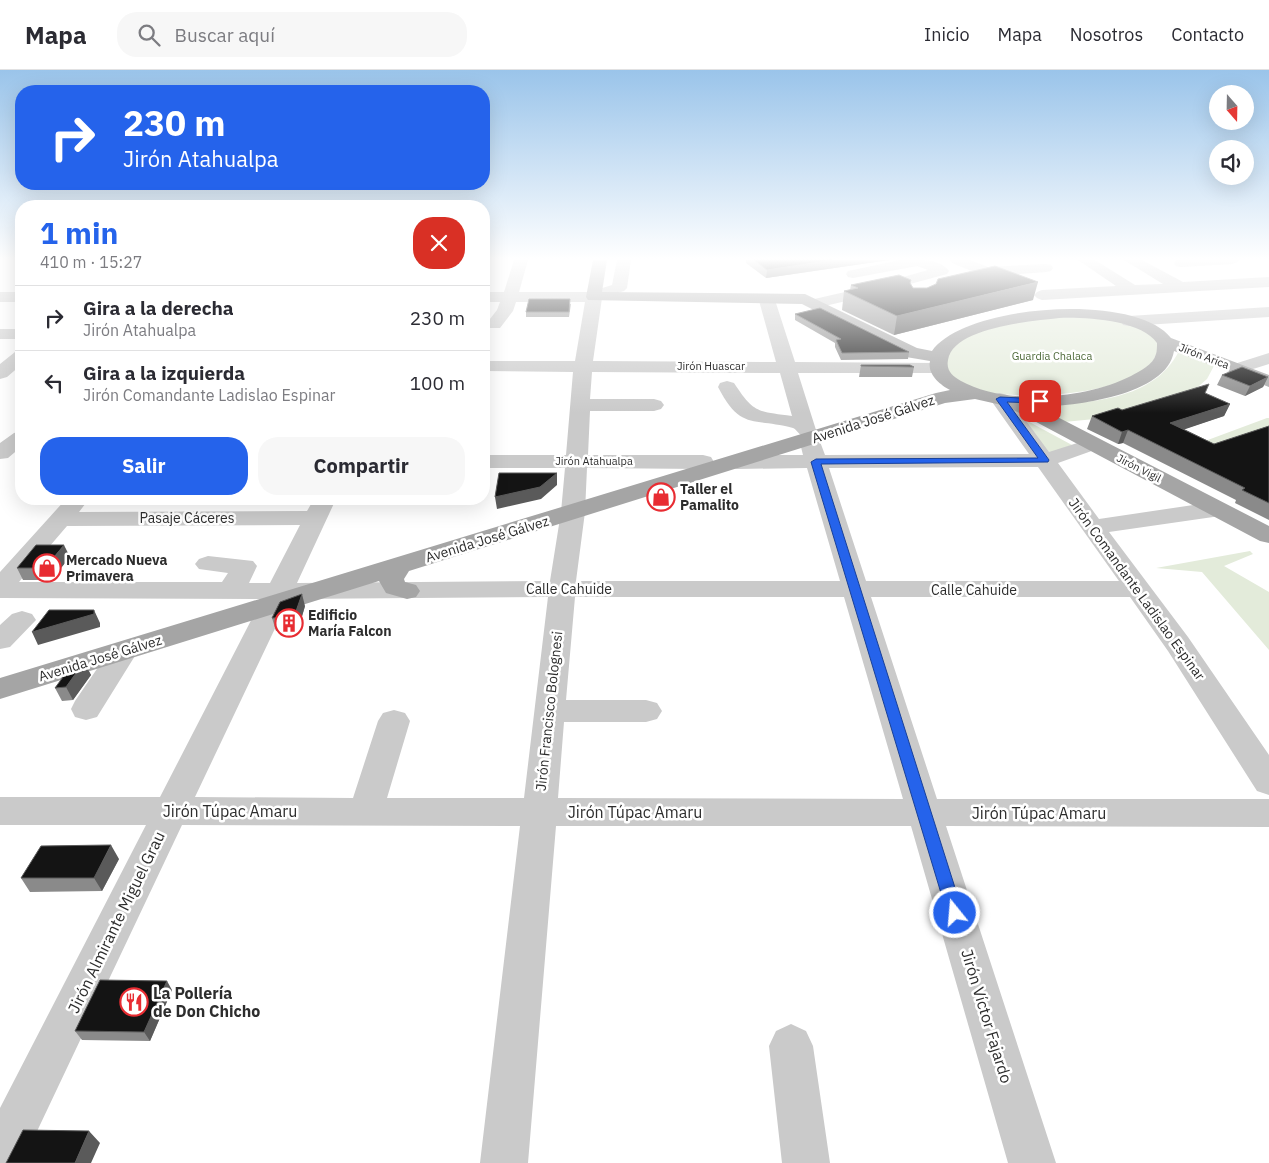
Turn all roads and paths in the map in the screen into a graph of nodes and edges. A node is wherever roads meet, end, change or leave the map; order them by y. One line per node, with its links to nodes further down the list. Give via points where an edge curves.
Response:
1 (505, 311): 11 (street)
2 (592, 311): 19 (street, Jirón Francisco Bolognesi)
3 (770, 311): 23 (street, Jirón Víctor Fajardo)
4 (830, 311): 20 (main road)
5 (1085, 311): 8 (street)
6 (1224, 311): 9 (street)
7 (1269, 312): 9 (street)
8 (1093, 314): 10 (main road, Jirón Arica); 20 (main road, Avenida José Gálvez, via 1040,314 984,326 954,339)
9 (1232, 315): 10 (street); 12 (street)
10 (1129, 320): 15 (main road, Jirón Arica, via 1155,331)
11 (494, 324)
12 (1269, 325)
13 (0, 334): 14 (street)
14 (15, 334)
15 (1166, 342): 21 (main road, Jirón Arica); 28 (main road, via 1165,356 1155,369 1128,385 1074,398)
16 (533, 346): 22 (street)
17 (1269, 358): 21 (street)
18 (490, 366): 22 (street, Jirón Huascar)
19 (583, 366): 22 (street, Jirón Huascar); 23 (street, Jirón Huascar, via 725,360); 29 (street, Jirón Francisco Bolognesi)
20 (941, 368): 23 (street, Jirón Huascar); 27 (main road); 31 (main road, Avenida José Gálvez, via 940,388)
21 (1237, 369): 25 (main road, Jirón Arica)
22 (535, 370)
23 (790, 374): 24 (street); 31 (street, Jirón Víctor Fajardo)
24 (844, 377)
25 (1269, 381)
26 (727, 387): 31 (street, via 734,400 747,412 784,421)
27 (974, 394): 28 (main road); 31 (main road, Avenida José Gálvez, via 943,397)
28 (1005, 400): 33 (main road, Jirón Vigil); 38 (street, Jirón Comandante Ladislao Espinar)
29 (580, 413): 30 (street); 39 (street, Jirón Francisco Bolognesi)
30 (651, 413)
31 (809, 439): 38 (street); 40 (main road, Avenida José Gálvez); 41 (street); 56 (street, Jirón Víctor Fajardo)
32 (15, 442): 35 (street)
33 (1092, 444): 38 (street); 46 (main road, Jirón Vigil)
34 (637, 447): 39 (street, via 610,448)
35 (0, 454)
36 (0, 460): 37 (street)
37 (15, 460)
38 (1045, 460): 48 (street, Jirón Comandante Ladislao Espinar)
39 (580, 461): 40 (street, Jirón Atahualpa); 42 (street, Jirón Atahualpa); 44 (street, Jirón Francisco Bolognesi)
40 (704, 462): 44 (main road, Avenida José Gálvez)
41 (736, 462): 44 (main road, Avenida José Gálvez)
42 (498, 465)
43 (72, 505): 47 (street)
44 (574, 506): 51 (main road, Avenida José Gálvez); 54 (street, Jirón Francisco Bolognesi); 59 (main road, Avenida José Gálvez)
45 (320, 508): 47 (street, Pasaje Cáceres); 59 (street, Jirón Almirante Miguel Grau)
46 (1219, 510): 48 (street, via 1200,510); 49 (main road, Jirón Vigil)
47 (59, 519): 53 (street)
48 (1092, 527): 52 (street, Jirón Comandante Ladislao Espinar)
49 (1269, 536)
50 (208, 564): 55 (street, via 244,566)
51 (400, 566): 57 (main road, Avenida José Gálvez); 58 (main road, via 391,580 395,587)
52 (1138, 588): 56 (street, Calle Cahuide); 69 (street, Jirón Comandante Ladislao Espinar, via 1202,679)
53 (0, 589): 55 (street)
54 (562, 589): 56 (street, Calle Cahuide); 58 (street, Calle Cahuide); 66 (street, Jirón Francisco Bolognesi)
55 (231, 590): 59 (street)
56 (855, 590): 75 (street, Jirón Víctor Fajardo)
57 (318, 591): 58 (street, Calle Cahuide); 59 (main road, Avenida José Gálvez)
58 (407, 591)
59 (276, 598): 62 (main road, Avenida José Gálvez); 63 (main road, Avenida José Gálvez); 72 (street, Jirón Almirante Miguel Grau)
60 (22, 620): 61 (street)
61 (0, 640)
62 (124, 651): 64 (main road, Avenida José Gálvez); 65 (street)
63 (0, 674)
64 (0, 689)
65 (86, 709)
66 (550, 711): 67 (street); 74 (street, Jirón Francisco Bolognesi)
67 (646, 711)
68 (394, 721): 73 (street)
69 (1258, 750): 70 (street, Jirón Comandante Ladislao Espinar)
70 (1269, 782)
71 (0, 811): 72 (street, Jirón Túpac Amaru)
72 (171, 811): 73 (street, Jirón Túpac Amaru); 78 (street, Jirón Almirante Miguel Grau)
73 (366, 811): 74 (street, Jirón Túpac Amaru)
74 (539, 812): 75 (street, Jirón Túpac Amaru); 79 (street, Jirón Francisco Bolognesi)
75 (924, 812): 76 (street, Jirón Túpac Amaru); 81 (street, Jirón Víctor Fajardo)
76 (1269, 813)
77 (791, 1046): 80 (street)
78 (0, 1158)
79 (504, 1163)
80 (806, 1163)
81 (1032, 1163)

